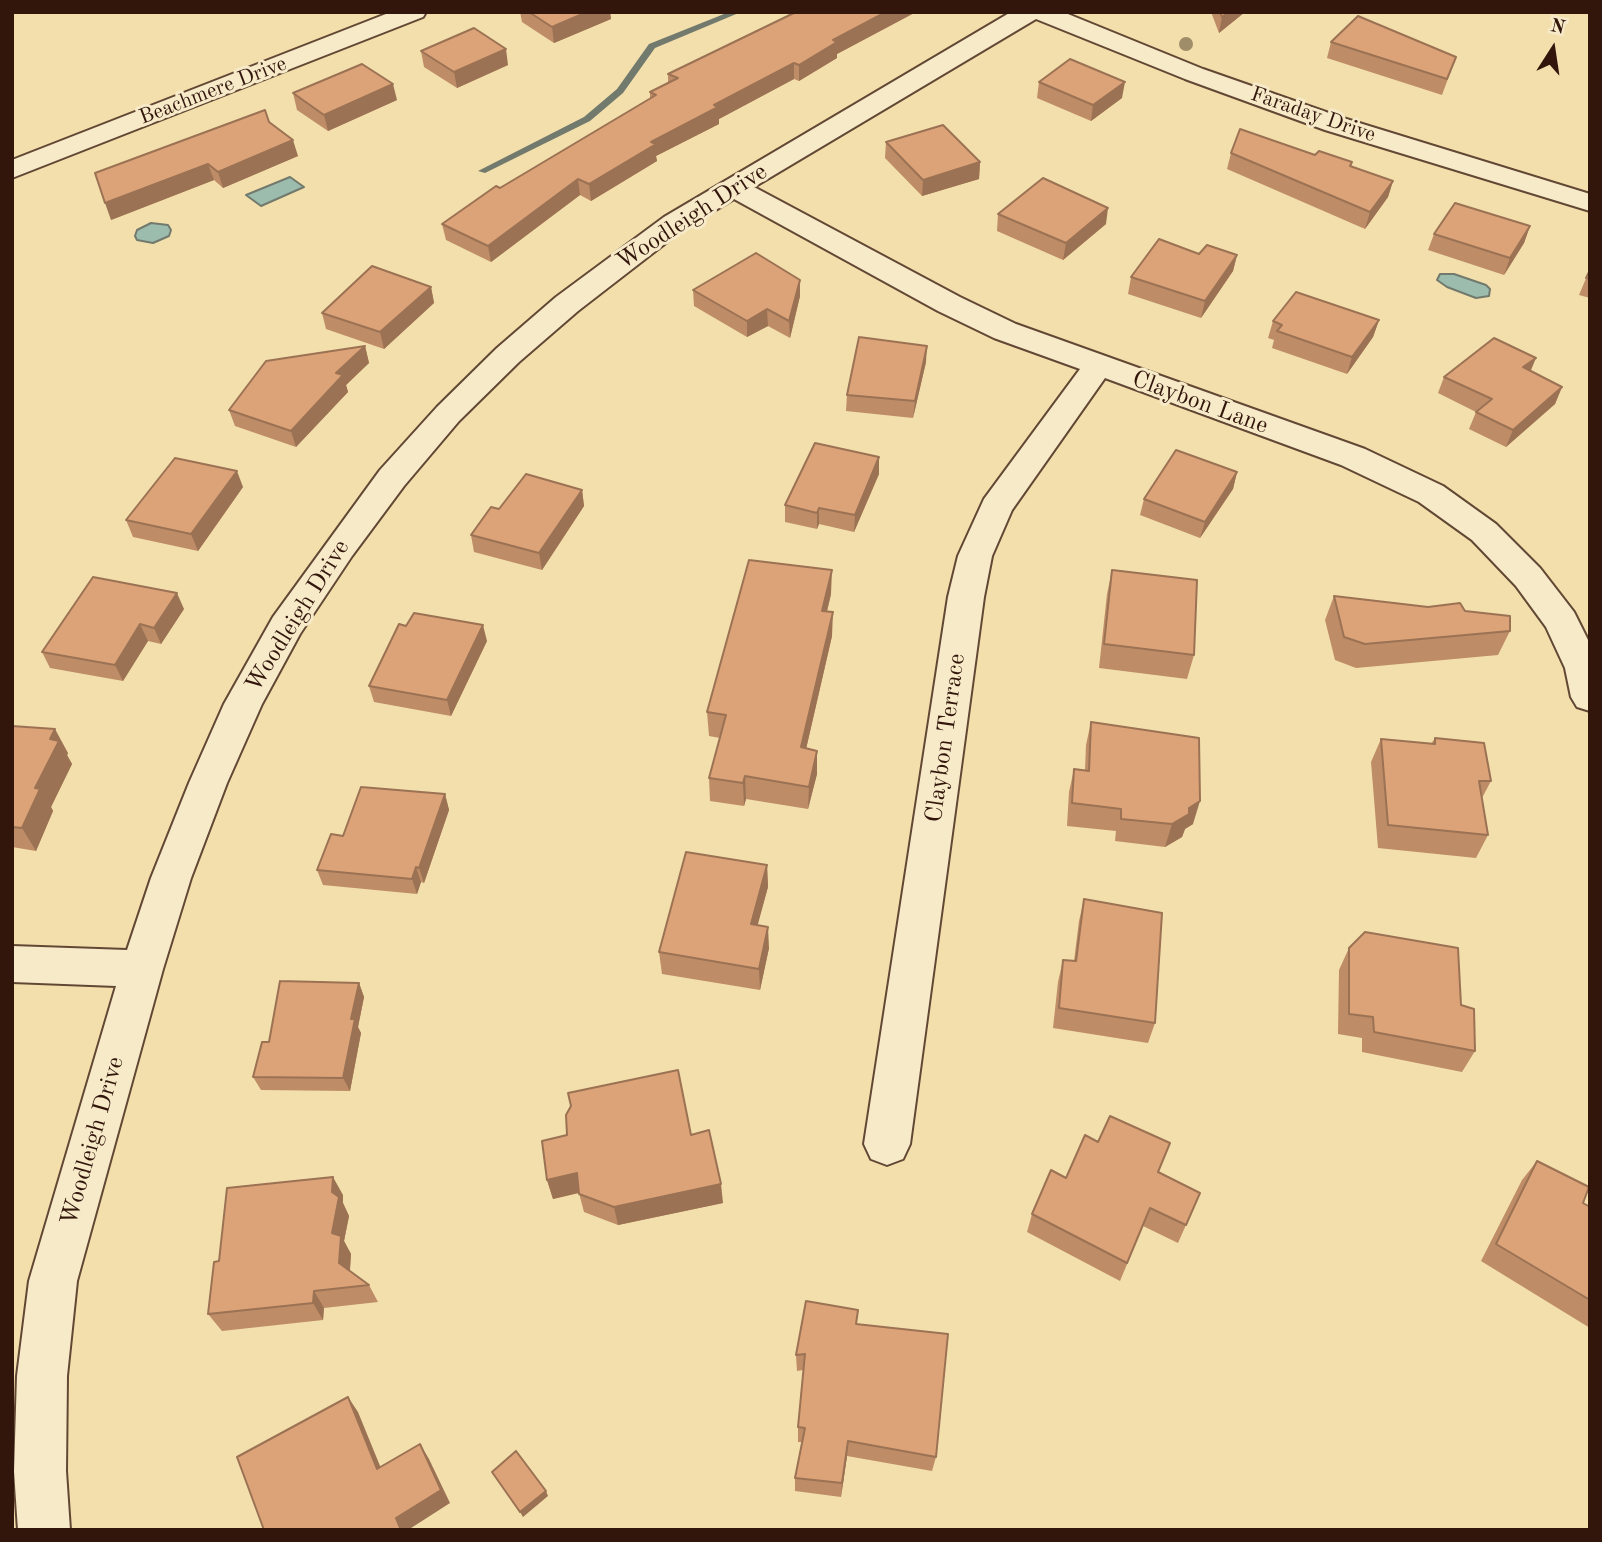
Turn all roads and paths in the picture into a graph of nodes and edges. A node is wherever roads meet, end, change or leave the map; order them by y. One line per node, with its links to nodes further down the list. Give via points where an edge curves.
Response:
1 (414, 12): 4 (street, Beachmere Drive)
2 (1029, 12): 5 (street, Woodleigh Drive)
3 (1041, 12): 6 (street, Faraday Drive, via 1334,124)
4 (12, 170)
5 (735, 188): 7 (street, Claybon Lane, via 949,304); 10 (street, Woodleigh Drive, via 622,260 508,355 448,414 340,547 286,626 243,704 176,866)
6 (1590, 203)
7 (1098, 366): 8 (street, Claybon Lane, via 1353,457 1431,494 1484,532 1528,577 1561,621 1583,668); 11 (street, Claybon Terrace, via 996,507 975,556)
8 (1590, 696)
9 (12, 964): 10 (street)
10 (142, 970): 12 (street, Woodleigh Drive, via 53,1281 42,1376)
11 (887, 1144)
12 (44, 1530)

